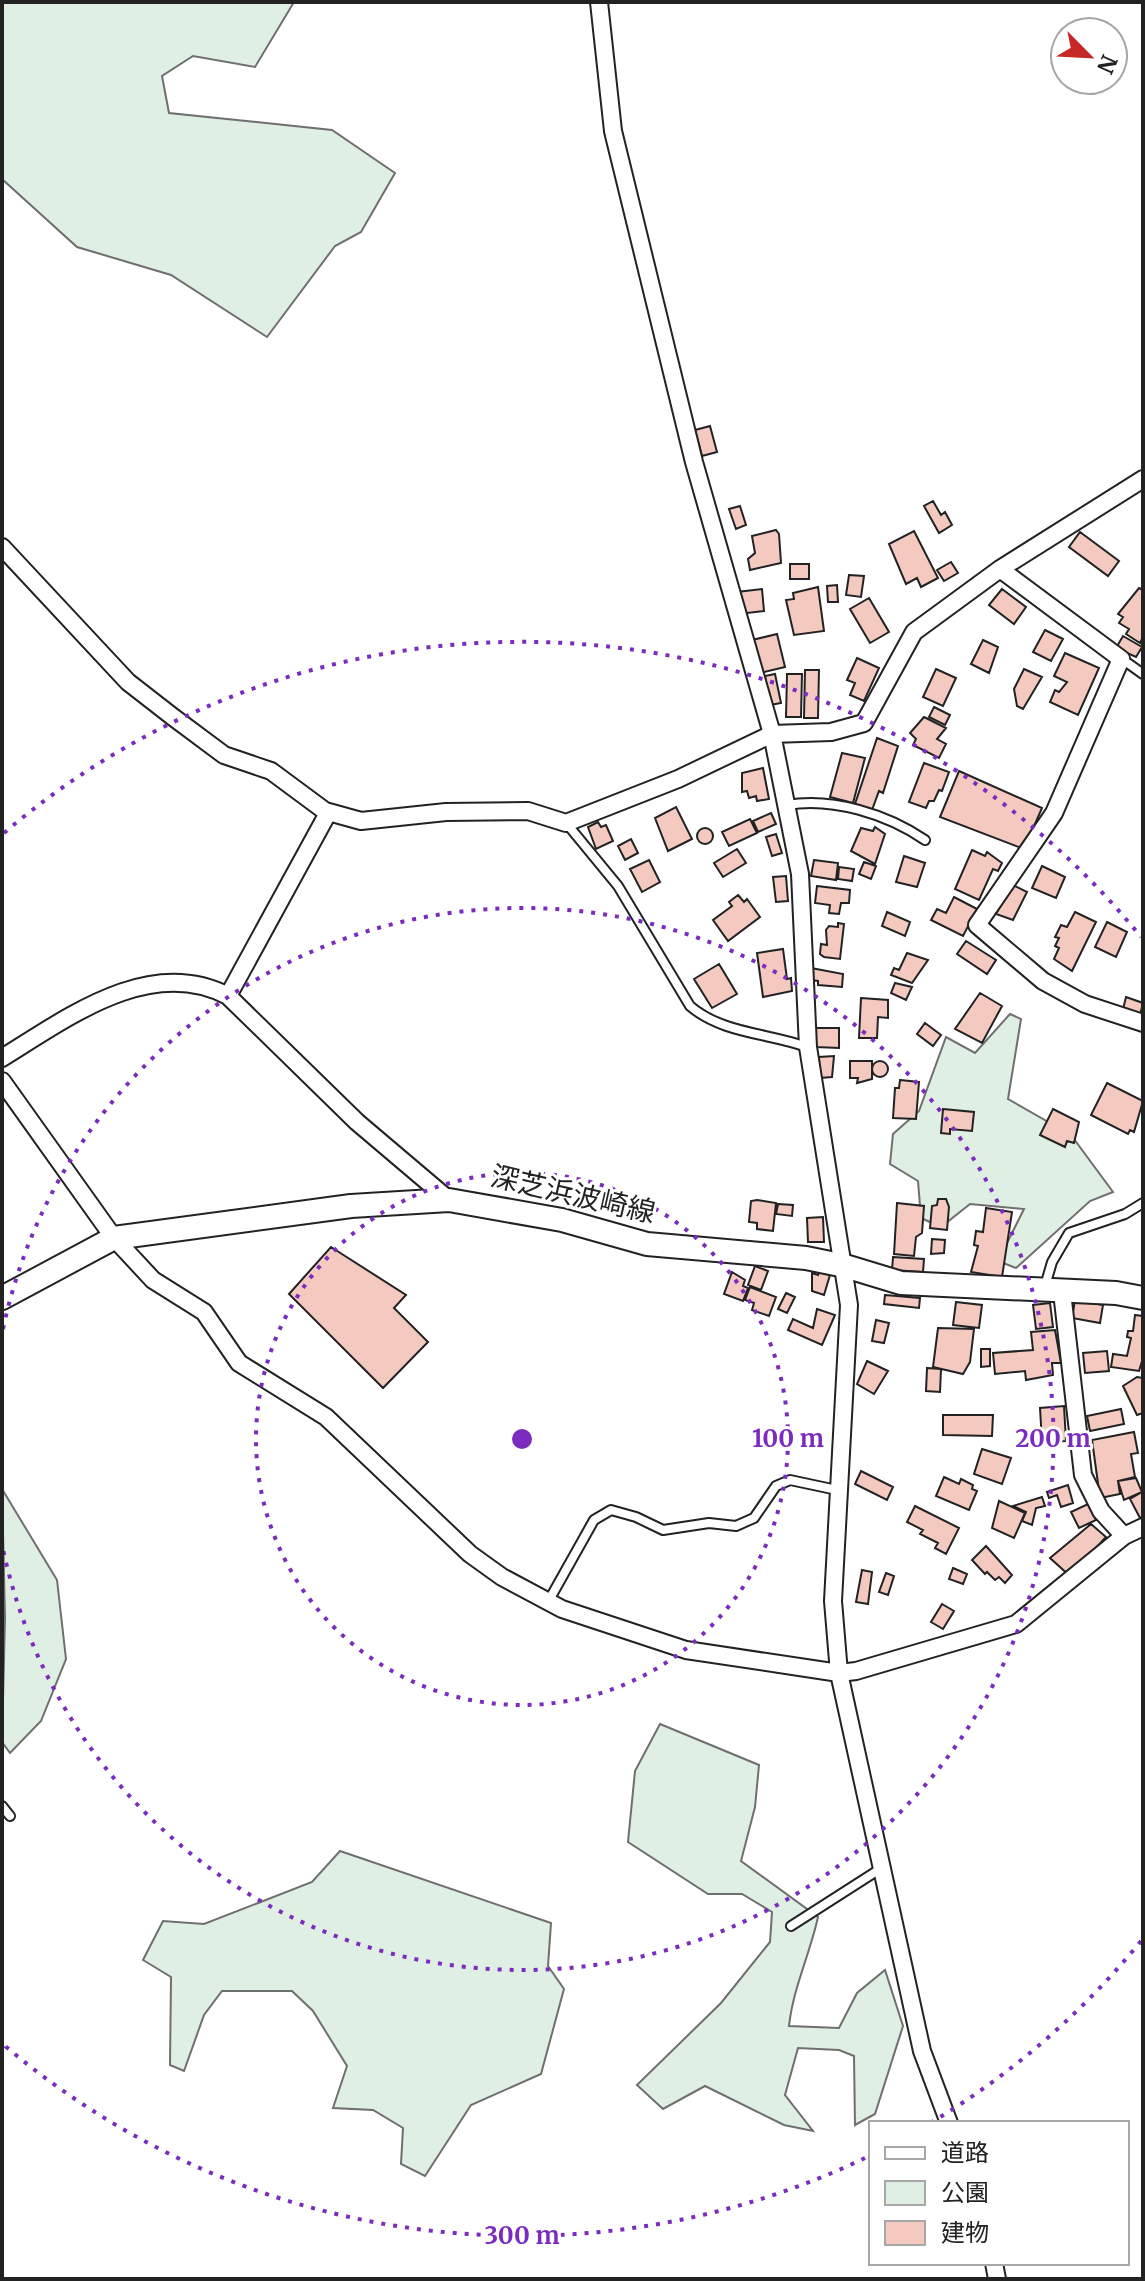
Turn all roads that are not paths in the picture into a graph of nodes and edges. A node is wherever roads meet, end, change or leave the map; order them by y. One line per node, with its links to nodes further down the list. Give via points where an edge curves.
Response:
1 (599, 2): 7 (street, via 613,131 694,462)
2 (1143, 479): 4 (street)
3 (2, 547): 9 (street, via 128,682 224,755 271,771)
4 (1000, 569): 5 (street); 7 (street, via 914,632 864,723 831,732)
5 (1121, 659): 6 (lane); 13 (street, via 1054,813 977,925 1043,981 1085,1004)
6 (1143, 674)
7 (772, 734): 8 (street); 10 (street, via 678,779)
8 (786, 805): 11 (lane, via 814,800 898,821); 14 (street, via 800,874)
9 (328, 813): 10 (street, via 361,821 528,811); 12 (street)
10 (566, 823): 14 (lane, via 618,886 690,1006 742,1031)
11 (925, 840)
12 (228, 996): 15 (street, via 207,985 155,983 96,1002); 17 (street, via 357,1122)
13 (1143, 1023)
14 (808, 1047): 20 (street)
15 (2, 1058)
16 (2, 1081): 19 (street)
17 (449, 1200): 19 (main road, 深芝浜波崎線, via 351,1206); 20 (main road, 深芝浜波崎線, via 562,1220 647,1244)
18 (1143, 1203): 21 (lane, via 1069,1233 1052,1262)
19 (114, 1238): 22 (main road, 深芝浜波崎線); 27 (street, via 153,1280 204,1312 239,1363 326,1417 470,1554)
20 (845, 1266): 21 (main road, 深芝浜波崎線, via 901,1283); 24 (street, via 849,1305)
21 (1053, 1291): 23 (main road, 深芝浜波崎線); 26 (street, via 1083,1475 1101,1511)
22 (2, 1298)
23 (1143, 1298)
24 (837, 1490): 27 (lane, via 790,1480 776,1486 754,1518 736,1526 709,1523 663,1530 611,1510 594,1520); 28 (street, via 833,1601)
25 (1143, 1527): 26 (street)
26 (1124, 1536): 28 (street, via 1016,1624)
27 (548, 1602): 28 (street, via 686,1650)
28 (839, 1673): 31 (street)
29 (2, 1806): 30 (lane)
30 (10, 1816)
31 (880, 1869): 32 (lane); 33 (street, via 922,2051)
32 (791, 1926)
33 (948, 2121)

